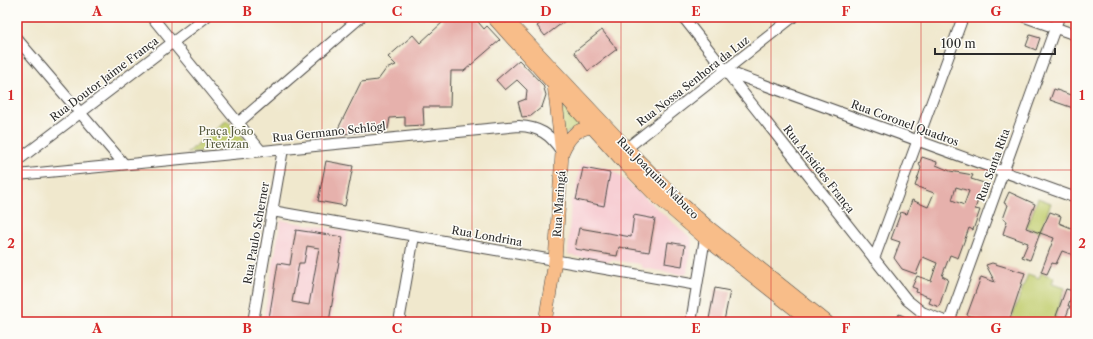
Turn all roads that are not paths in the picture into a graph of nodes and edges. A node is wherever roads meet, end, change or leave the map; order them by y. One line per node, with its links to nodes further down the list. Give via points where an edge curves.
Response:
1 (152, 17): 14 (street)
2 (206, 17): 14 (street, Rua Doutor Jaime França)
3 (361, 17): 18 (street)
4 (493, 17): 16 (main road, Rua Joaquim Nabuco)
5 (504, 17): 20 (main road, Rua Joaquim Nabuco)
6 (683, 17): 15 (street, Rua Aristides França)
7 (793, 17): 15 (street, Rua Nossa Senhora da Luz)
8 (963, 17): 21 (street)
9 (1025, 17): 11 (street)
10 (1059, 17): 11 (street, Rua Santa Rita)
11 (1055, 28): 12 (street); 28 (street, Rua Santa Rita)
12 (1076, 35)
13 (17, 39): 17 (street)
14 (173, 42): 17 (street, Rua Doutor Jaime França); 18 (street)
15 (725, 71): 21 (street, Rua Coronel Quadros); 22 (street, Rua Nossa Senhora da Luz); 34 (street, Rua Aristides França)
16 (554, 85): 19 (main road, Rua Joaquim Nabuco); 25 (main road, Rua Maringá)
17 (80, 113): 26 (street, Rua Doutor Jaime França); 27 (street)
18 (238, 123): 24 (street)
19 (591, 126): 20 (main road); 25 (main road, via 573,134); 32 (main road, Rua Joaquim Nabuco, via 639,180)
20 (611, 131): 22 (main road, Rua Joaquim Nabuco)
21 (918, 141): 28 (street, Rua Coronel Quadros); 34 (street)
22 (627, 148): 32 (main road, Rua Joaquim Nabuco)
23 (283, 149): 24 (street, Rua Germano Schlögl); 25 (street, Rua Germano Schlögl, via 529,126 550,136); 31 (street, Rua Paulo Scherner)
24 (261, 151): 27 (street, Rua Germano Schlögl)
25 (562, 152): 35 (main road, Rua Maringá)
26 (17, 161)
27 (124, 164): 29 (street, Rua Germano Schlögl)
28 (1003, 172): 30 (street, Rua Coronel Quadros); 43 (street, Rua Santa Rita)
29 (17, 175)
30 (1076, 198)
31 (272, 212): 33 (street, Rua Londrina); 37 (street, Rua Paulo Scherner)
32 (706, 232): 36 (street); 41 (main road, Rua Joaquim Nabuco); 42 (main road, Rua Joaquim Nabuco)
33 (414, 236): 35 (street, Rua Londrina); 38 (street)
34 (874, 259): 43 (street, Rua Aristides França, via 907,300 922,312)
35 (555, 261): 36 (street, Rua Londrina); 39 (main road, Rua Maringá)
36 (697, 285): 40 (street)
37 (253, 322)
38 (399, 322)
39 (545, 322)
40 (691, 322)
41 (811, 322)
42 (827, 322)
43 (948, 322)

